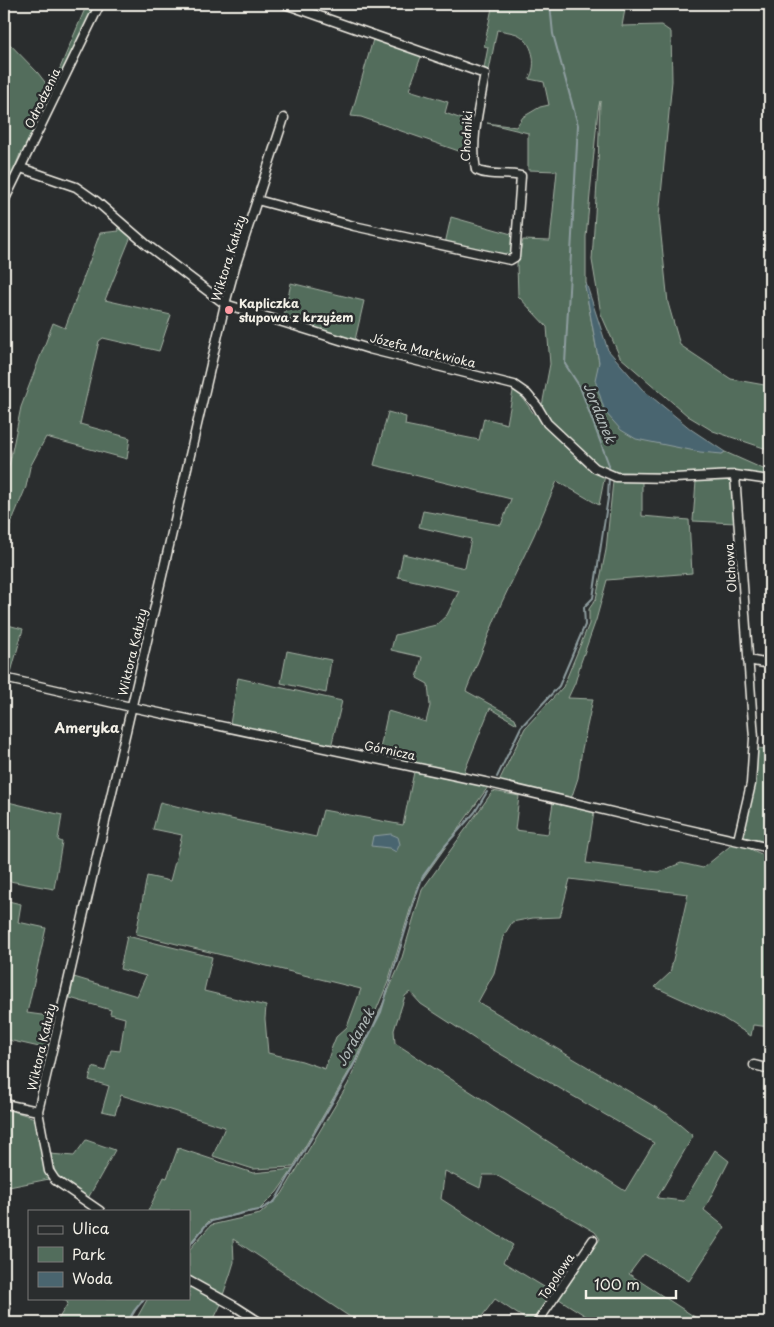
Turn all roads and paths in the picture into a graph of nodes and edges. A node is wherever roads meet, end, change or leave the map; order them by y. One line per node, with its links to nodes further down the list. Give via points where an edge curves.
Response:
1 (100, 4): 4 (street, Odrodzenia)
2 (285, 4): 5 (street, Chodniki, via 486,74 476,123 476,170 521,176 515,257 510,260 354,226)
3 (284, 118): 5 (street, Wiktora Kałuży)
4 (21, 168): 6 (street, Odrodzenia); 7 (street, Józefa Markwioka, via 76,187 147,246)
5 (257, 200): 7 (street, Wiktora Kałuży)
6 (4, 201)
7 (225, 304): 8 (street, Józefa Markwioka, via 369,349 514,384 527,394 547,423 595,468 610,474 674,478); 13 (street, Wiktora Kałuży)
8 (735, 475): 9 (street, Józefa Markwioka); 10 (street, Olchowa)
9 (770, 480)
10 (748, 660): 11 (street); 14 (street, Olchowa, via 754,738 751,784)
11 (770, 664)
12 (4, 678): 13 (street, Górnicza)
13 (131, 707): 14 (street, Górnicza); 19 (street, Wiktora Kałuży)
14 (738, 840): 15 (street, Górnicza)
15 (770, 848)
16 (754, 1065): 17 (street)
17 (770, 1069)
18 (4, 1101): 19 (street)
19 (38, 1111): 20 (street, via 52,1176)
20 (99, 1210)
21 (593, 1240): 26 (street, Topolowa)
22 (190, 1282): 25 (street)
23 (4, 1301): 24 (street)
24 (4, 1314)
25 (261, 1323)
26 (537, 1323)

